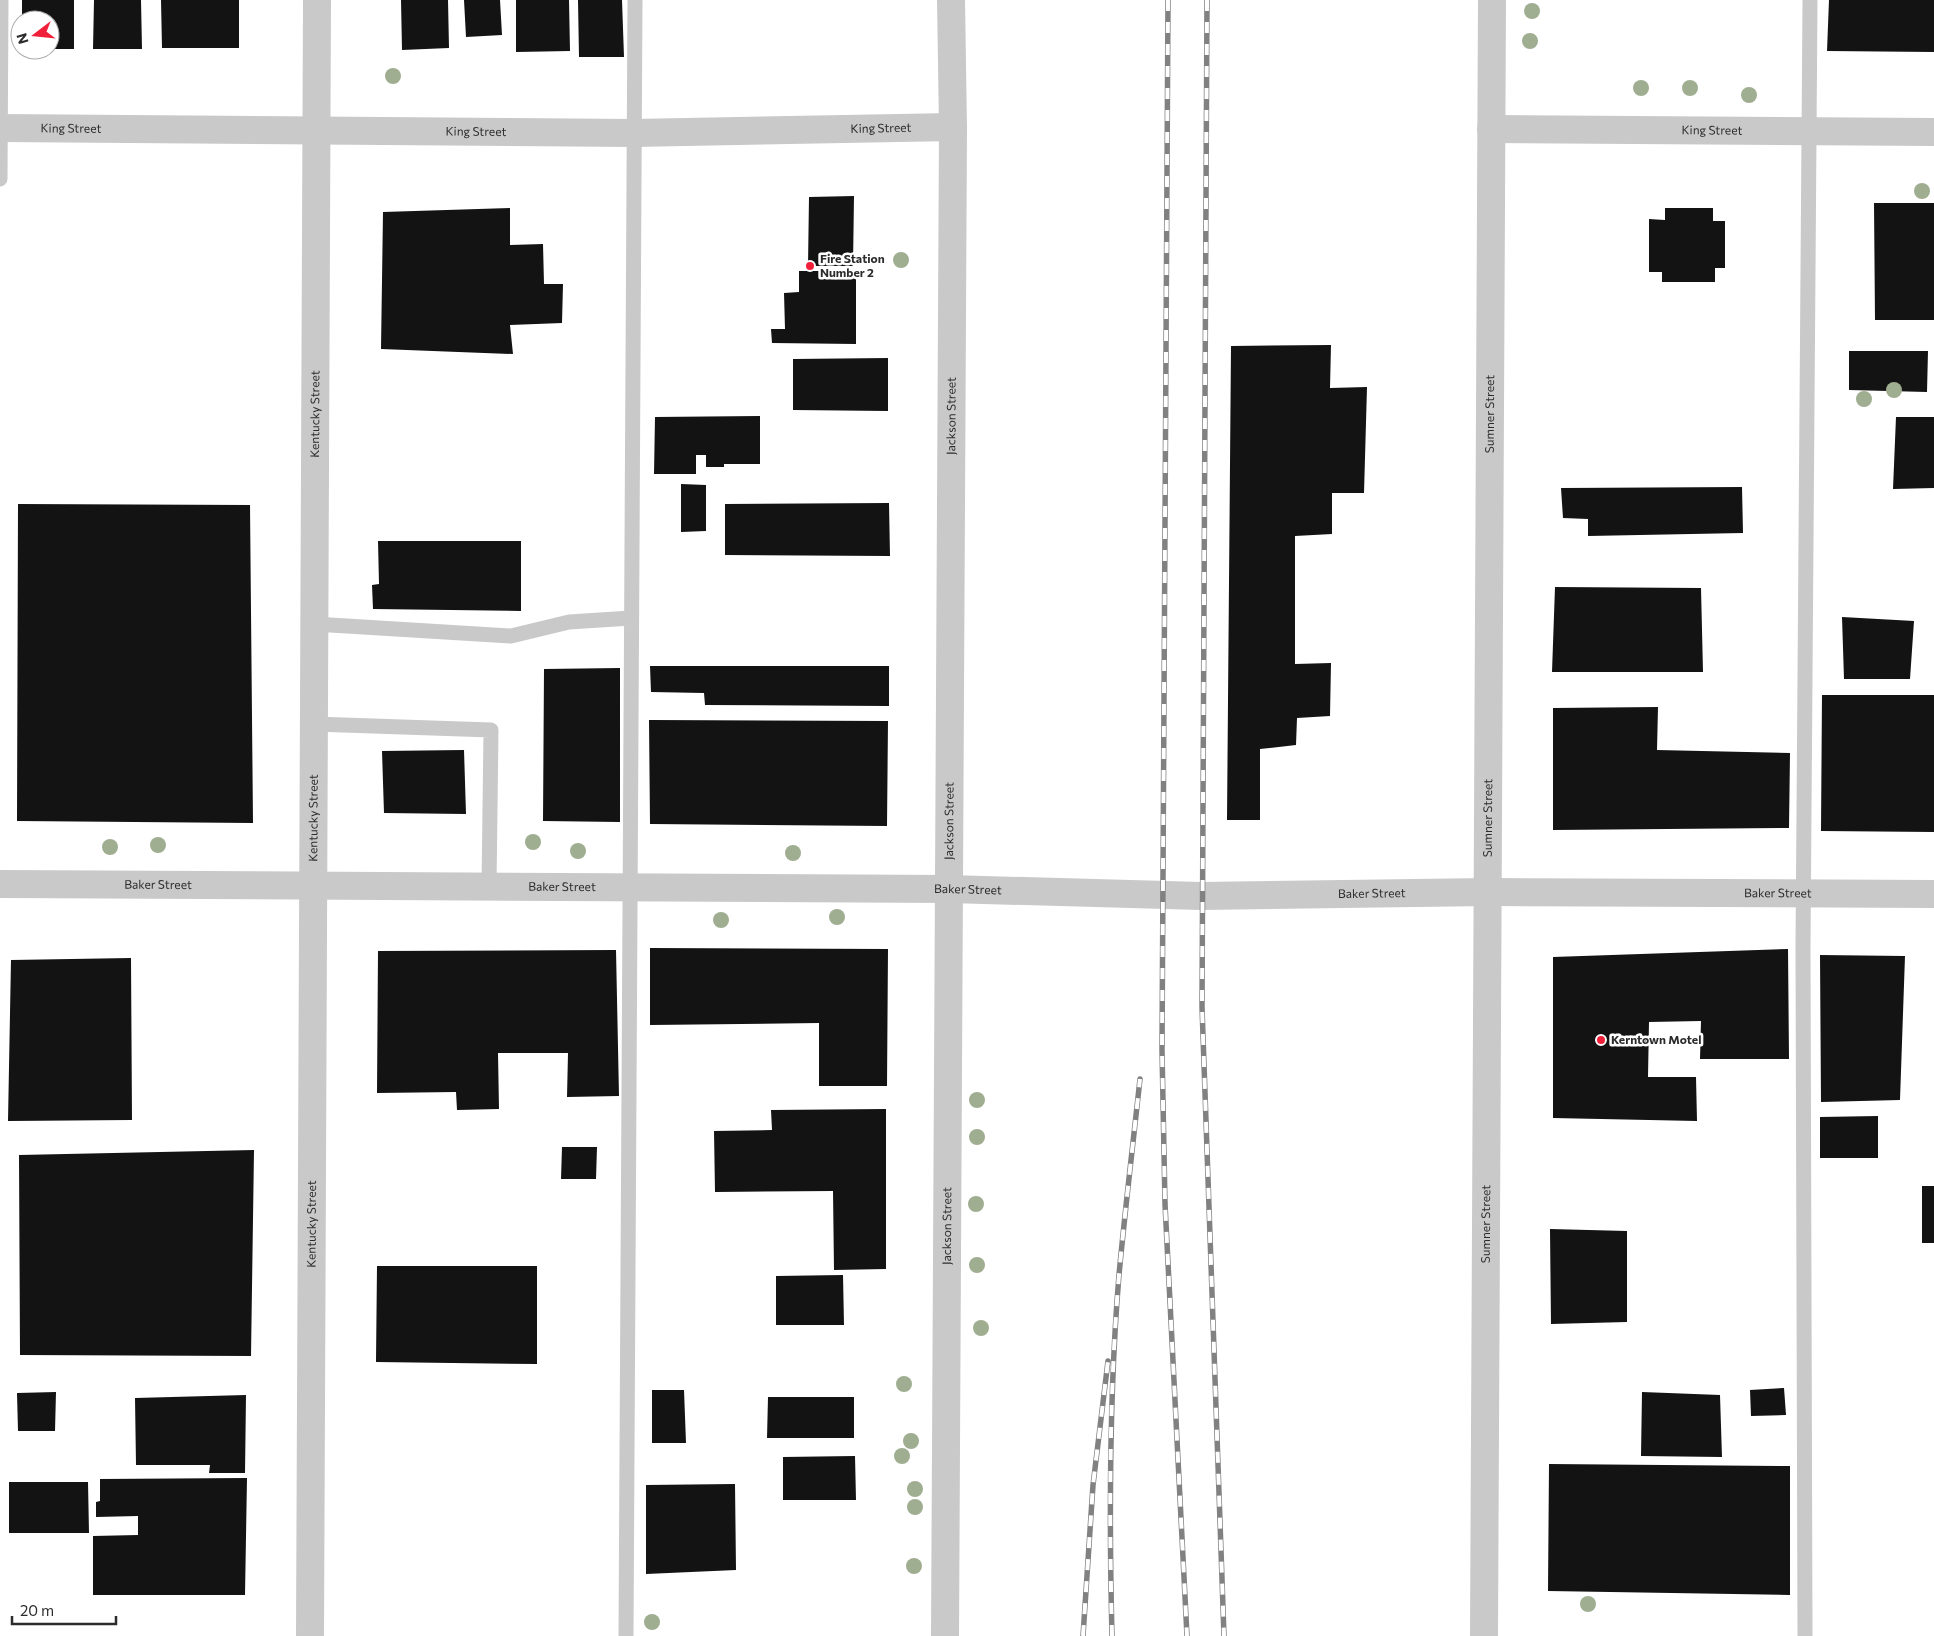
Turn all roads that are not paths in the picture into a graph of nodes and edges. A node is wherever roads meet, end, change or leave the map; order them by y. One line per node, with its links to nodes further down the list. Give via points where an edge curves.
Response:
1 (1, 0): 8 (lane)
2 (317, 0): 10 (street, Kentucky Street)
3 (635, 0): 13 (lane)
4 (951, 0): 7 (street, Jackson Street)
5 (1492, 0): 9 (street, Sumner Street)
6 (1810, 0): 11 (lane)
7 (953, 127): 13 (street, King Street); 22 (street, Jackson Street)
8 (0, 128): 10 (street, King Street); 14 (lane)
9 (1491, 129): 11 (street, King Street); 23 (street, Sumner Street)
10 (316, 131): 13 (street, King Street); 16 (street, Kentucky Street)
11 (1808, 131): 12 (street, King Street); 24 (lane)
12 (1934, 132)
13 (633, 133): 15 (lane)
14 (0, 179)
15 (631, 618): 16 (lane, via 569,622 511,636); 21 (lane)
16 (314, 624): 17 (street, Kentucky Street)
17 (314, 724): 19 (street, Kentucky Street); 20 (lane, via 491,730)
18 (0, 884): 19 (street, Baker Street)
19 (314, 886): 20 (street, Baker Street); 26 (street, Kentucky Street)
20 (489, 887): 21 (street, Baker Street)
21 (629, 887): 22 (street, Baker Street); 27 (lane)
22 (949, 889): 23 (street, Baker Street, via 1201,896); 28 (street, Jackson Street)
23 (1488, 892): 24 (street, Baker Street); 29 (street, Sumner Street)
24 (1804, 893): 25 (street, Baker Street); 30 (lane)
25 (1934, 894)
26 (310, 1636)
27 (626, 1636)
28 (945, 1636)
29 (1484, 1636)
30 (1805, 1636)

